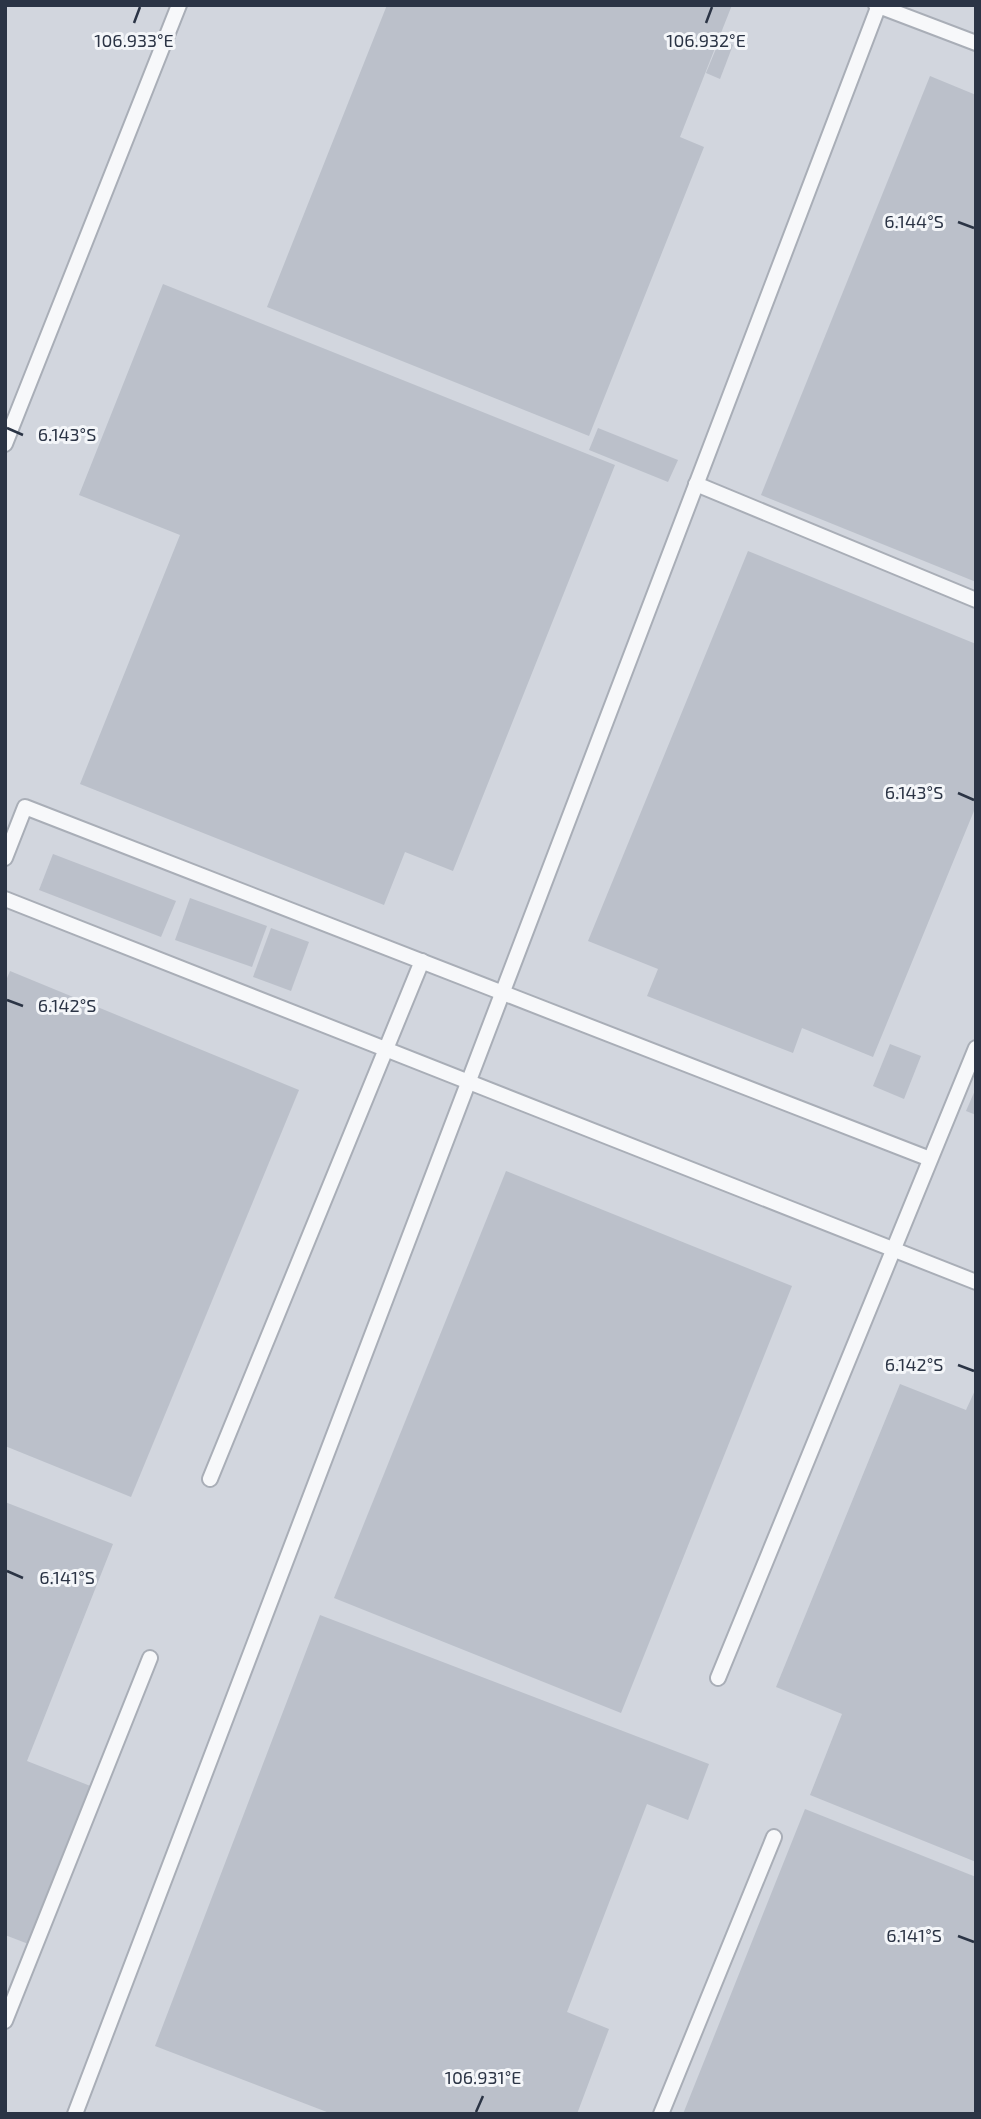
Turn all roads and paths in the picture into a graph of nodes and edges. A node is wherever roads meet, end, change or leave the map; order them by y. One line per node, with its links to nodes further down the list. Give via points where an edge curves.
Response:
1 (179, 5): 4 (lane)
2 (878, 6): 3 (lane); 5 (lane)
3 (976, 43)
4 (5, 444)
5 (696, 484): 6 (lane); 10 (lane)
6 (976, 600)
7 (5, 858): 9 (lane, via 25,807)
8 (5, 899): 12 (lane)
9 (422, 961): 10 (lane); 12 (lane)
10 (502, 993): 13 (lane); 14 (lane)
11 (976, 1048): 14 (lane)
12 (388, 1050): 13 (lane); 17 (lane)
13 (468, 1082): 15 (lane); 22 (lane)
14 (930, 1159): 15 (lane)
15 (893, 1249): 16 (lane); 19 (lane)
16 (976, 1282)
17 (210, 1479)
18 (150, 1658): 21 (lane)
19 (718, 1678)
20 (774, 1837): 23 (lane)
21 (5, 2021)
22 (75, 2114)
23 (661, 2114)

